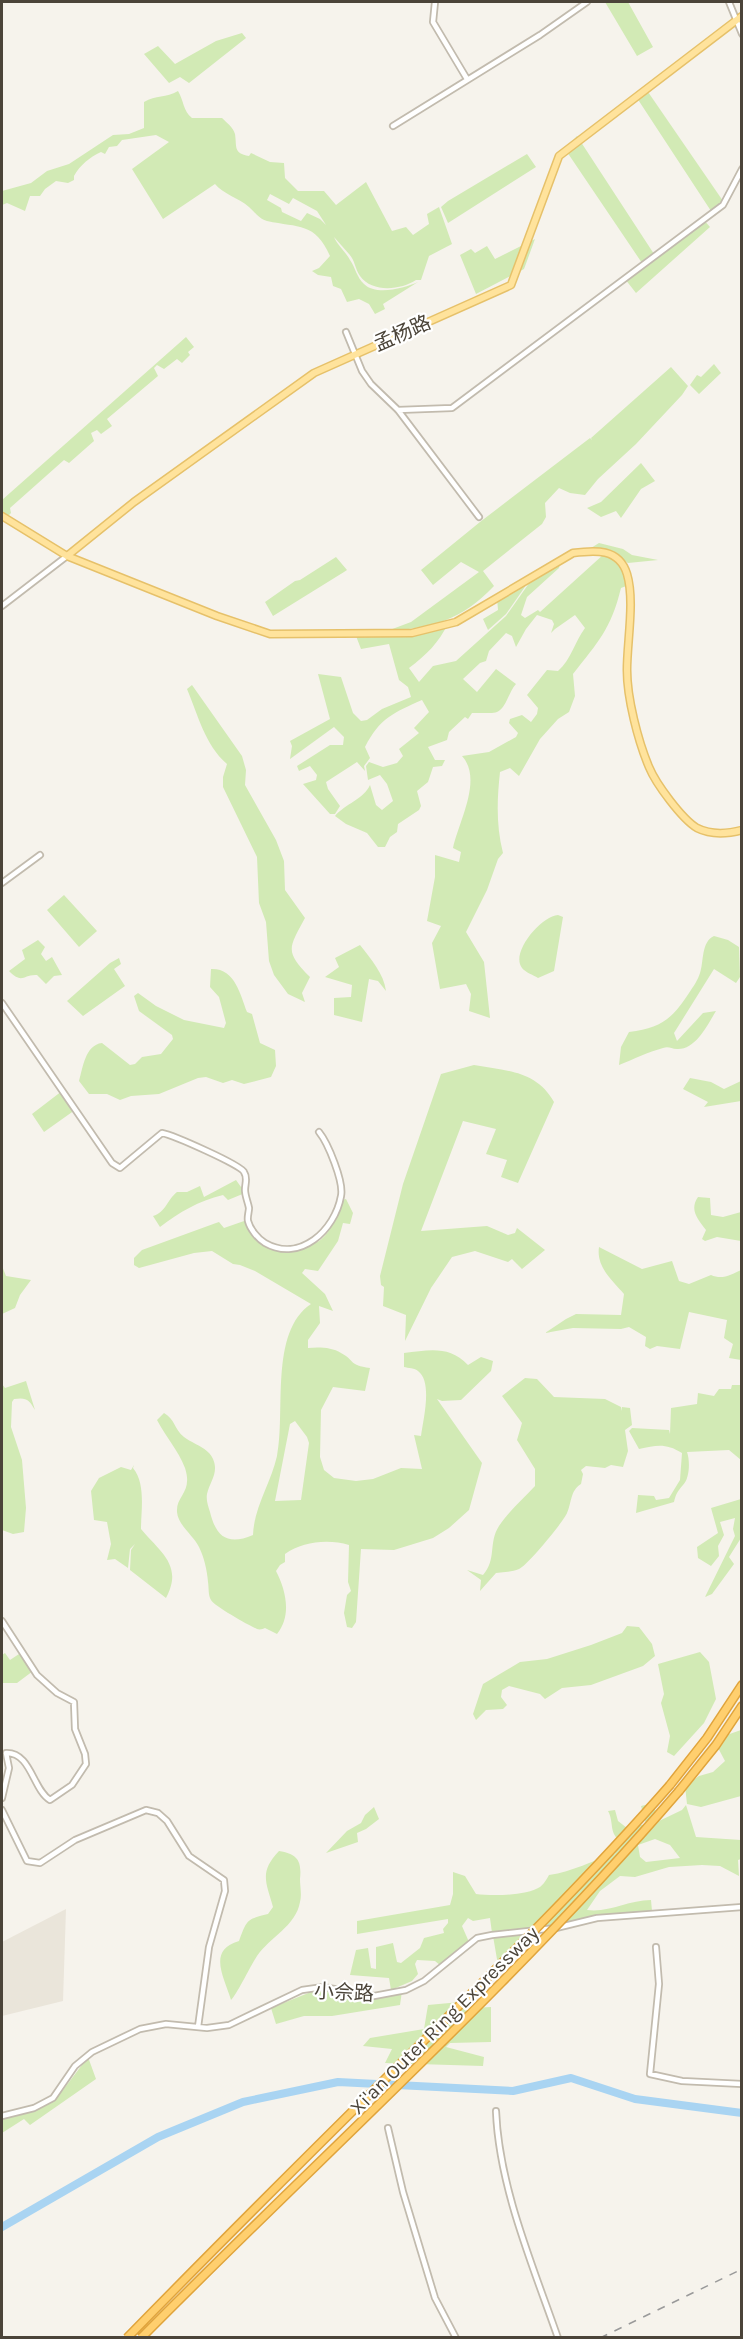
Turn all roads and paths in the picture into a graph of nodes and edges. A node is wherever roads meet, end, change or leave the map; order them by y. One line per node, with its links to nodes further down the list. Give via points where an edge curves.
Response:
1 (435, 2): 6 (street, via 433,22)
2 (587, 2): 6 (street)
3 (729, 2): 4 (street)
4 (739, 18): 5 (street); 10 (main road, 孟杨路, via 559,156 511,285)
5 (741, 34)
6 (467, 79): 7 (street)
7 (393, 126)
8 (741, 169): 11 (street, via 723,204 452,408)
9 (346, 332): 10 (street)
10 (355, 354): 11 (street, via 371,384); 14 (main road, 孟杨路, via 314,373)
11 (398, 410): 13 (street)
12 (2, 516): 14 (main road)
13 (479, 517)
14 (67, 556): 15 (street, 孟杨路); 16 (main road, via 270,634 315,634 412,633 456,622 573,553 595,550 614,555 627,573 630,700 650,770 678,810 698,828 726,835)
15 (2, 606)
16 (741, 830)
17 (40, 855): 18 (street)
18 (2, 883)
19 (2, 1003): 20 (street, via 112,1163 120,1168 162,1133 235,1164 246,1174 248,1221 267,1244 294,1249 311,1243 333,1221 342,1194 330,1152)
20 (319, 1132)
21 (2, 1621): 24 (street, via 38,1675 74,1702 75,1728 86,1764 72,1785 50,1800 21,1759 6,1753 9,1768)
22 (741, 1685): 33 (highway, Xi'an Outer Ring Expressway, bridge, via 707,1738 612,1851)
23 (741, 1706): 34 (highway, Xi'an Outer Ring Expressway, bridge, via 716,1745 621,1858)
24 (2, 1798)
25 (2, 1810): 28 (street, via 27,1861 40,1863 75,1840 146,1810 158,1813 189,1856 224,1880 225,1891 208,1947)
26 (741, 1907): 28 (street, 小佘路, via 597,1918 556,1928 477,1938 424,1981 406,1990 374,1996 323,1988 302,1990 230,2025)
27 (656, 1947): 29 (street, via 659,1984 650,2074 682,2081)
28 (198, 2027): 31 (street, 小佘路, via 166,2024 140,2029 92,2052 75,2066 52,2098 34,2108)
29 (741, 2084)
30 (496, 2111): 36 (street, via 497,2138 512,2199)
31 (2, 2115)
32 (388, 2128): 35 (street, via 435,2298)
33 (127, 2337)
34 (141, 2337)
35 (456, 2337)
36 (558, 2337)

